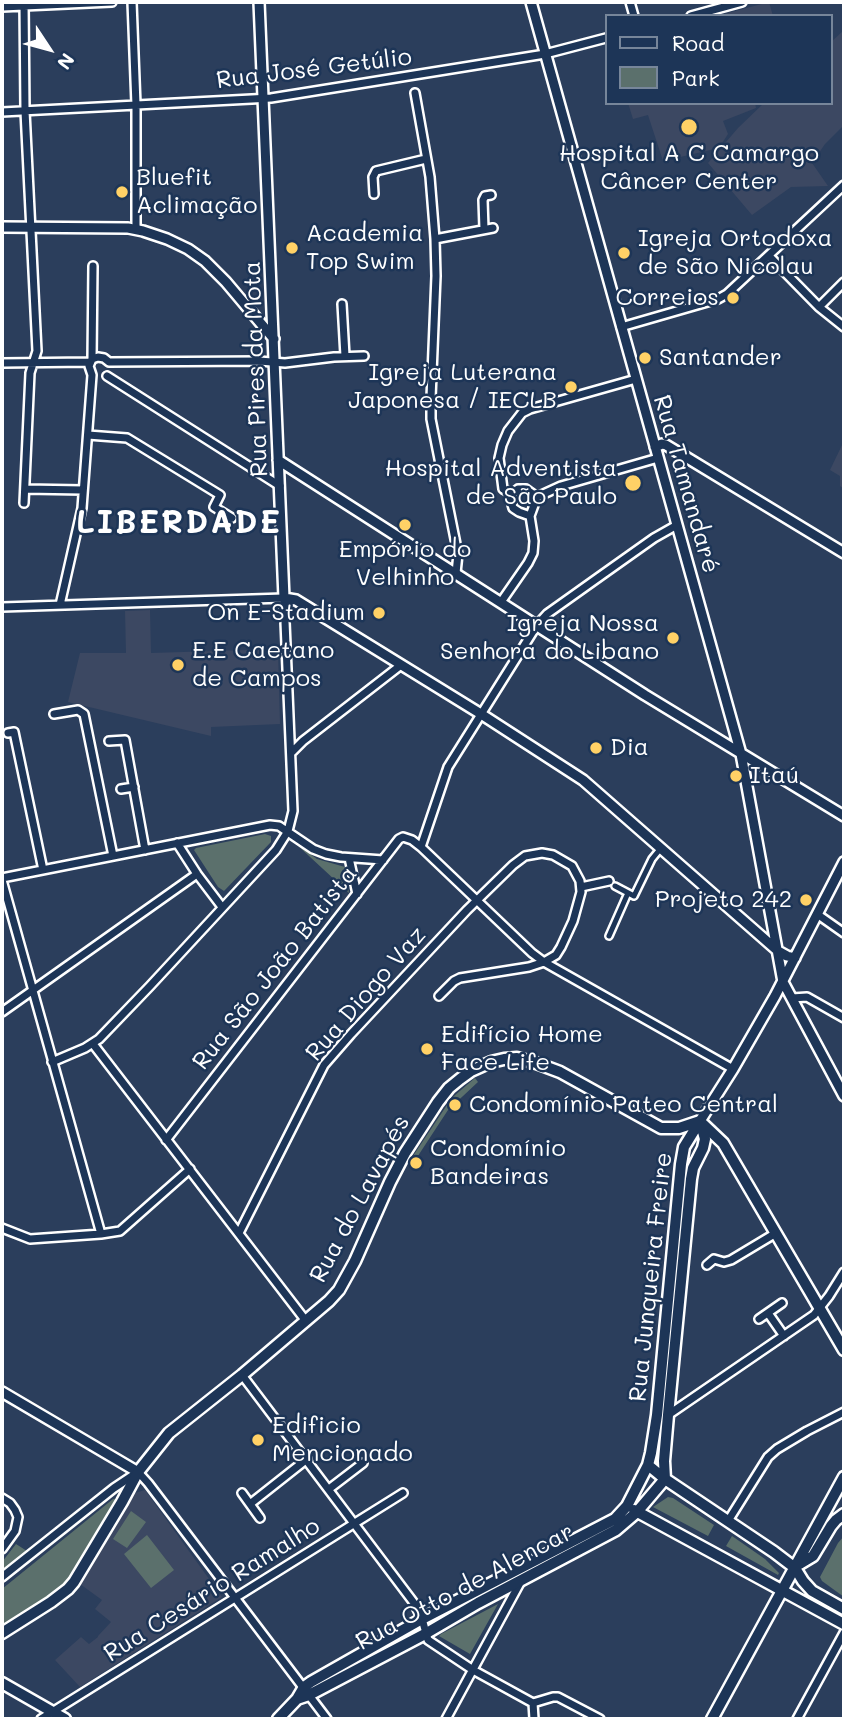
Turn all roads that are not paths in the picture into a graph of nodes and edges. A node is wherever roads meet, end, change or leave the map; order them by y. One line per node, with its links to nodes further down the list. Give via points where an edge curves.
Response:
1 (112, 2): 6 (street)
2 (132, 2): 13 (street)
3 (259, 2): 12 (street, Rua Pires da Mota)
4 (531, 2): 10 (street, Rua Tamandaré)
5 (742, 2): 8 (street)
6 (24, 4): 7 (street); 14 (street)
7 (2, 7)
8 (698, 14)
9 (604, 39): 10 (street, Rua José Getúlio)
10 (545, 54): 12 (street, Rua José Getúlio); 31 (street, Rua Tamandaré)
11 (415, 93): 16 (street)
12 (263, 99): 13 (street, Rua José Getúlio); 28 (street, Rua Pires da Mota)
13 (136, 105): 14 (street, Rua José Getúlio); 22 (street)
14 (25, 111): 15 (street, Rua José Getúlio); 21 (street)
15 (2, 112)
16 (426, 159): 18 (street, via 376,171); 23 (street)
17 (844, 185): 24 (street)
18 (374, 194)
19 (491, 195): 23 (street, via 483,200 489,228)
20 (2, 224): 21 (street)
21 (31, 227): 22 (street); 37 (street, via 37,351)
22 (136, 229): 30 (street, via 167,239 205,261)
23 (435, 239): 58 (street, via 432,419 459,559)
24 (769, 256): 29 (street); 31 (street, via 718,299)
25 (93, 265): 36 (street)
26 (844, 282): 29 (street)
27 (342, 304): 34 (street)
28 (272, 307): 30 (street, via 261,316); 33 (street, Rua Pires da Mota)
29 (819, 307): 32 (street)
30 (253, 315): 33 (street)
31 (621, 327): 43 (street, Rua Tamandaré)
32 (844, 327)
33 (274, 339): 40 (street, Rua Pires da Mota)
34 (345, 356): 35 (street); 40 (street)
35 (364, 356)
36 (91, 361): 37 (street); 38 (street, via 102,357); 41 (street)
37 (33, 362): 39 (street); 49 (street)
38 (108, 362): 40 (street); 42 (street)
39 (2, 363)
40 (275, 363): 47 (street, Rua Pires da Mota)
41 (92, 375): 42 (street); 44 (street)
42 (107, 376): 48 (street)
43 (636, 379): 45 (street, Rua Tamandaré); 51 (street, via 522,413 508,431 499,458 503,489)
44 (88, 435): 50 (street); 55 (street, via 127,438 220,495 214,507)
45 (655, 447): 46 (street, Rua Tamandaré); 57 (street, via 666,444)
46 (658, 458): 52 (street); 56 (street, Rua Tamandaré)
47 (278, 460): 48 (street, Rua Pires da Mota); 58 (street)
48 (280, 486): 59 (street, Rua Pires da Mota)
49 (24, 489): 50 (street); 53 (street)
50 (83, 490): 61 (street)
51 (512, 494): 52 (street, via 522,488); 54 (street, via 513,508)
52 (537, 497): 54 (street)
53 (24, 503)
54 (530, 516): 60 (street, via 533,553)
55 (232, 518)
56 (677, 525): 63 (street, via 598,577); 72 (street, Rua Tamandaré)
57 (844, 553)
58 (456, 573): 60 (street)
59 (284, 598): 61 (street); 64 (street, via 296,600); 68 (street, Rua Pires da Mota)
60 (501, 602): 63 (street)
61 (60, 605): 62 (street)
62 (2, 607)
63 (537, 625): 65 (street); 72 (street)
64 (401, 664): 65 (street); 70 (street)
65 (481, 713): 78 (street, via 446,771); 79 (street, via 583,780)
66 (54, 714): 81 (street, via 78,710 84,714)
67 (8, 733): 85 (street, via 14,733)
68 (290, 735): 70 (street); 71 (street, Rua Pires da Mota)
69 (109, 741): 73 (street, via 125,740)
70 (303, 741): 71 (street)
71 (291, 753): 76 (street, Rua Pires da Mota, via 293,811)
72 (741, 754): 75 (street); 97 (street, Rua Tamandaré)
73 (134, 786): 74 (street); 80 (street)
74 (121, 789)
75 (844, 816)
76 (288, 831): 77 (street, via 270,825); 82 (street, via 319,852); 93 (street)
77 (177, 843): 80 (street); 86 (street)
78 (421, 846): 83 (street, Rua São João Batista, via 403,837); 92 (street)
79 (661, 848): 90 (street, via 634,896); 97 (street)
80 (145, 850): 81 (street)
81 (113, 856): 85 (street)
82 (349, 858): 83 (street); 91 (street)
83 (383, 860): 91 (street, Rua São João Batista)
84 (844, 862): 94 (street)
85 (43, 870): 87 (street)
86 (197, 874): 93 (street); 101 (street)
87 (2, 879): 101 (street)
88 (612, 884): 89 (street); 90 (street)
89 (581, 887): 92 (street, via 572,866 553,855 533,854 513,865); 99 (street, via 562,947)
90 (628, 893): 96 (street)
91 (357, 894): 112 (street, Rua São João Batista)
92 (477, 900): 99 (street); 115 (street, Rua Diogo Vaz, via 324,1065)
93 (222, 907): 107 (street)
94 (817, 914): 95 (street); 98 (street)
95 (844, 933)
96 (609, 936)
97 (778, 951): 98 (street); 100 (street, Rua Tamandaré)
98 (795, 958): 100 (street)
99 (544, 962): 102 (street, via 460,978); 109 (street)
100 (783, 982): 103 (street); 104 (street)
101 (33, 991): 105 (street); 108 (street)
102 (439, 996)
103 (775, 996): 104 (street); 109 (street)
104 (791, 996): 106 (street, via 807,997); 110 (street)
105 (2, 1012)
106 (844, 1018)
107 (93, 1044): 108 (street); 112 (street)
108 (52, 1062): 117 (street)
109 (733, 1069): 111 (street)
110 (844, 1096)
111 (700, 1121): 116 (main road, via 723,1143); 118 (main road, Rua Junqueira Freire, via 684,1147); 119 (main road, Rua Junqueira Freire, via 705,1141 693,1168); 126 (main road, Rua do Lavapés, via 661,1128 561,1072 527,1060 504,1059 471,1071 449,1088 405,1153 347,1279)
112 (166, 1140): 113 (street)
113 (190, 1169): 115 (street); 117 (street, via 125,1228)
114 (2, 1228): 117 (street, via 30,1239)
115 (239, 1233): 126 (street)
116 (776, 1233): 120 (street, via 731,1260 714,1259); 123 (main road)
117 (101, 1234)
118 (671, 1257): 119 (main road); 135 (main road, Rua Junqueira Freire)
119 (683, 1258): 132 (main road, Rua Junqueira Freire)
120 (707, 1265)
121 (844, 1272): 123 (street)
122 (782, 1303): 124 (street)
123 (820, 1308): 127 (street); 128 (main road)
124 (768, 1313): 125 (street); 127 (street)
125 (759, 1320)
126 (306, 1321): 129 (main road, Rua do Lavapés)
127 (784, 1336): 132 (street)
128 (844, 1350)
129 (242, 1375): 133 (street); 136 (main road, Rua do Lavapés, via 169,1433)
130 (2, 1392): 136 (street)
131 (844, 1412): 149 (street, via 768,1457)
132 (668, 1415): 138 (main road, Rua Junqueira Freire)
133 (307, 1460): 139 (street); 143 (street)
134 (363, 1463): 139 (street)
135 (649, 1465): 138 (main road); 144 (main road, Rua Junqueira Freire)
136 (138, 1472): 153 (street); 156 (street); 160 (main road, Rua do Lavapés, via 74,1582)
137 (844, 1477): 146 (main road)
138 (665, 1479): 145 (main road); 149 (main road)
139 (329, 1489): 150 (street)
140 (242, 1493): 143 (street)
141 (403, 1493): 150 (street, Rua Cesário Ramalho)
142 (2, 1497): 151 (street, via 18,1517 15,1531)
143 (250, 1504): 148 (street)
144 (627, 1506): 145 (main road); 158 (main road, Rua Otto de Alencar, via 615,1519)
145 (637, 1512): 154 (main road, Rua Otto de Alencar, via 616,1530); 155 (main road)
146 (825, 1513): 147 (main road); 152 (main road)
147 (840, 1517): 152 (main road, via 813,1556)
148 (260, 1518)
149 (728, 1521): 152 (main road)
150 (355, 1523): 156 (street, Rua Cesário Ramalho); 158 (street)
151 (2, 1549)
152 (795, 1568): 155 (main road); 157 (main road, via 812,1591)
153 (2, 1577)
154 (521, 1580): 162 (main road, Rua Otto de Alencar); 163 (street)
155 (783, 1590): 159 (main road); 175 (main road)
156 (235, 1598): 165 (street); 167 (street, Rua Cesário Ramalho)
157 (844, 1609)
158 (422, 1619): 162 (street); 165 (main road, Rua Otto de Alencar)
159 (844, 1624)
160 (2, 1633)
161 (844, 1633): 176 (street)
162 (425, 1634): 163 (street); 165 (main road, Rua Otto de Alencar)
163 (473, 1670): 166 (street); 172 (street)
164 (2, 1683): 167 (main road)
165 (306, 1691): 170 (main road); 171 (street)
166 (533, 1703): 173 (street); 174 (street, via 558,1697)
167 (54, 1712): 168 (street, Rua Cesário Ramalho); 169 (main road)
168 (41, 1719)
169 (65, 1719)
170 (278, 1719)
171 (327, 1719)
172 (446, 1719)
173 (534, 1719)
174 (600, 1719)
175 (712, 1719)
176 (797, 1719)

